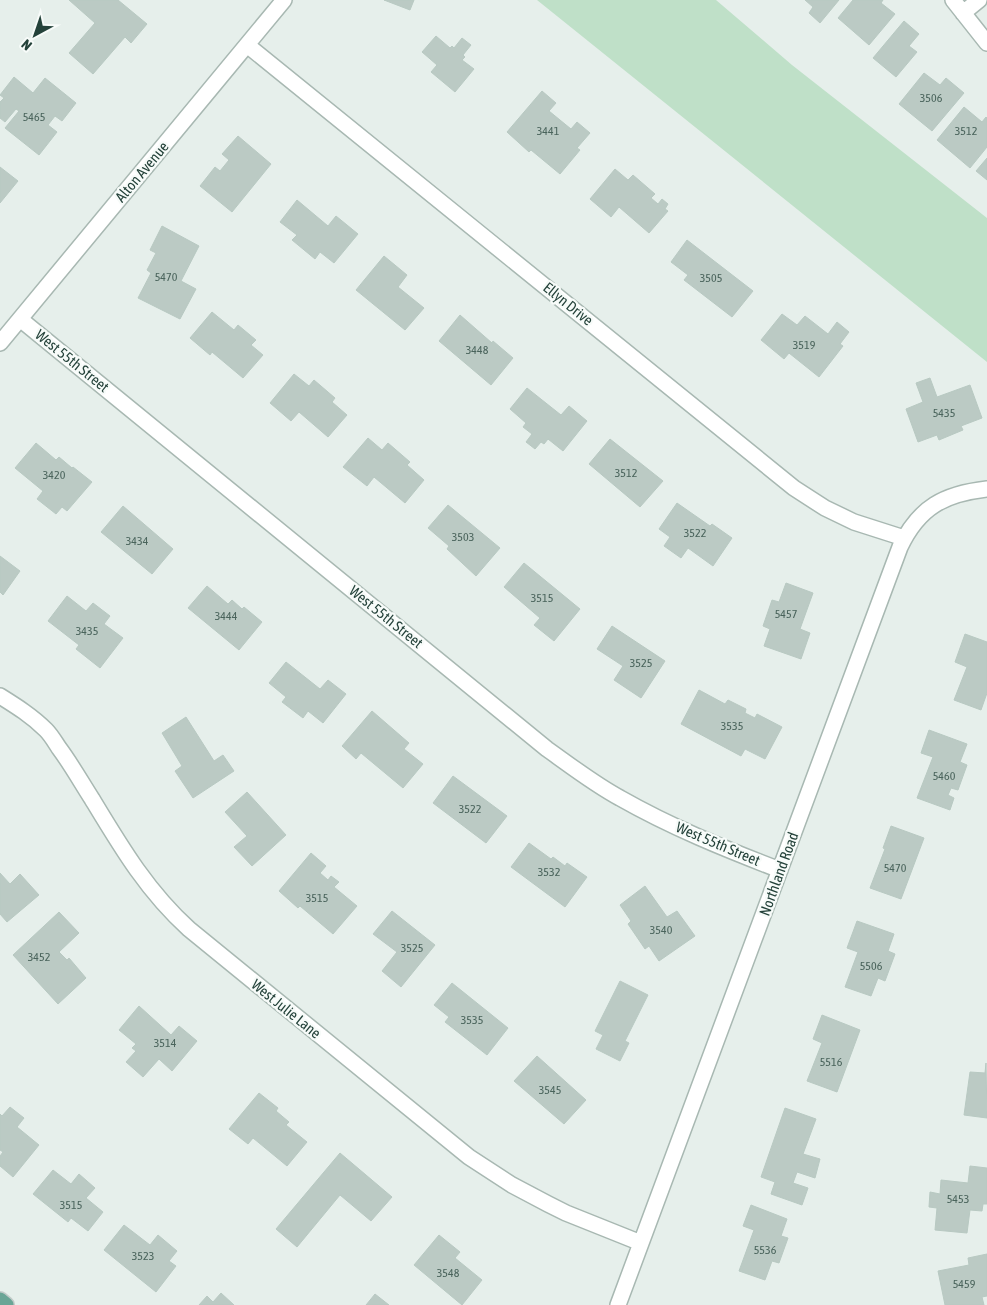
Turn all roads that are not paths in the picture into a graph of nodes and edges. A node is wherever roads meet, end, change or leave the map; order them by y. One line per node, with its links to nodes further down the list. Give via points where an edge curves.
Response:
1 (284, 0): 6 (street, Alton Avenue)
2 (953, 0): 4 (street)
3 (979, 0): 4 (street)
4 (962, 12): 5 (street)
5 (987, 42)
6 (247, 45): 7 (street, Alton Avenue); 10 (street, Ellyn Drive, via 794,488 854,522)
7 (20, 319): 8 (street, Alton Avenue); 12 (street, West 55th Street, via 547,749 619,798 686,832)
8 (0, 343)
9 (987, 489): 10 (street, Northland Road, via 957,494 933,505 920,516)
10 (904, 538): 12 (street, Northland Road)
11 (0, 696): 13 (street, West Julie Lane, via 21,709 53,738 128,859 160,900 189,929 469,1158 566,1214)
12 (780, 870): 13 (street, Northland Road)
13 (642, 1243): 16 (street, Northland Road)
14 (0, 1300): 15 (main road)
15 (6, 1305)
16 (618, 1305)

